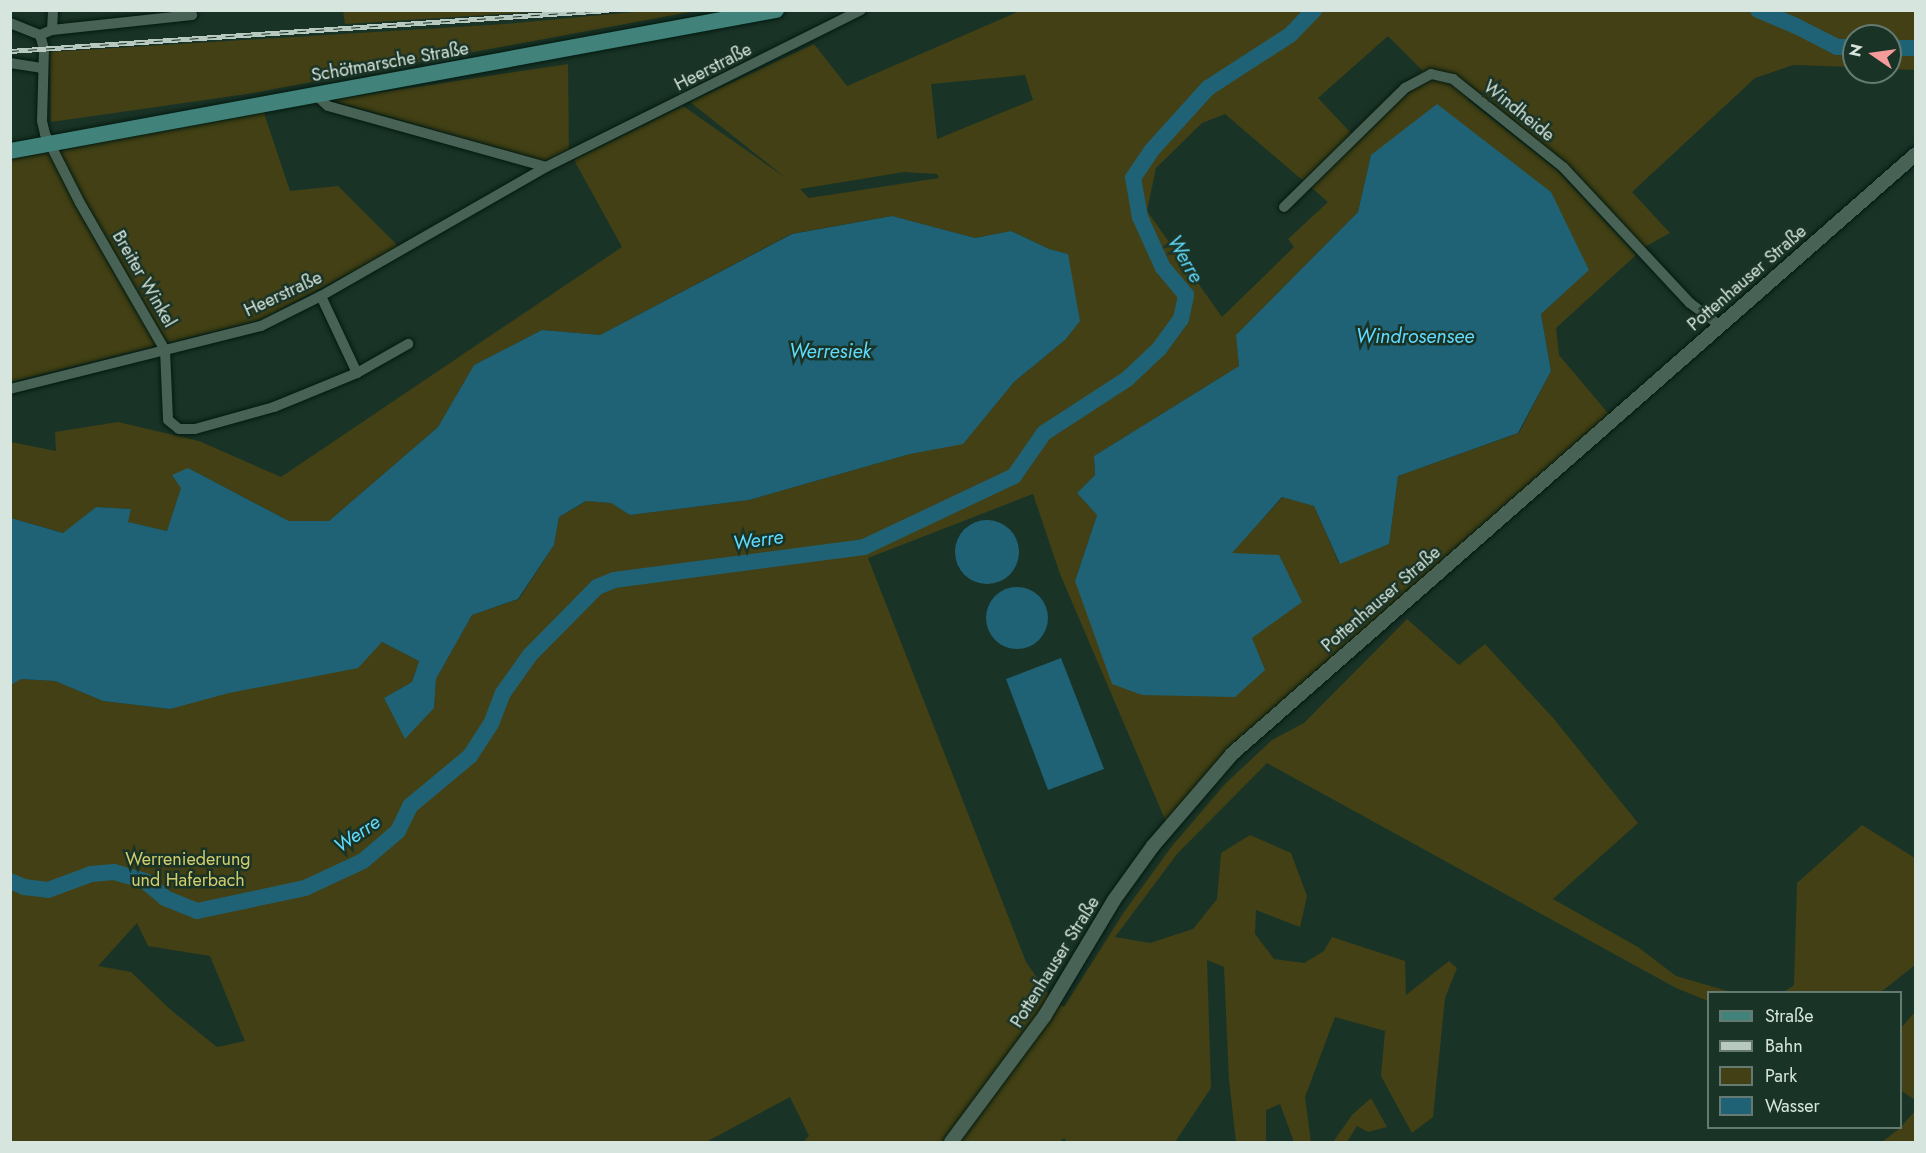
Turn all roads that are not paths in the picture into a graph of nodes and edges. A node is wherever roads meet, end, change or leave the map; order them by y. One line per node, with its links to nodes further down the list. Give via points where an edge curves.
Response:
1 (52, 10): 7 (street)
2 (776, 10): 11 (main road, Schötmarsche Straße)
3 (861, 10): 15 (street, Heerstraße)
4 (179, 14): 5 (street); 7 (street)
5 (192, 15)
6 (10, 23): 8 (street)
7 (52, 30): 8 (street)
8 (40, 35): 10 (street, Breiter Winkel)
9 (10, 63): 10 (street)
10 (43, 68): 12 (street, Breiter Winkel, via 42,121)
11 (316, 95): 12 (main road, Schötmarsche Straße); 15 (street, via 328,106)
12 (50, 143): 13 (main road, Schötmarsche Straße); 20 (street, Breiter Winkel)
13 (10, 151)
14 (1916, 154): 18 (street, Pottenhauser Straße)
15 (546, 167): 17 (street, Heerstraße)
16 (1284, 207): 18 (street, Windheide, via 1405,88 1431,74 1453,79 1563,167 1690,303)
17 (321, 296): 20 (street, Heerstraße, via 261,326); 21 (street)
18 (1720, 326): 23 (street, Pottenhauser Straße, via 1232,754 1153,846 1114,900 1044,1017)
19 (408, 344): 21 (street, Breiter Winkel)
20 (165, 350): 21 (street, Breiter Winkel, via 168,420 179,429 195,429 274,407); 22 (street, Heerstraße)
21 (357, 373)
22 (10, 389)
23 (951, 1143)

